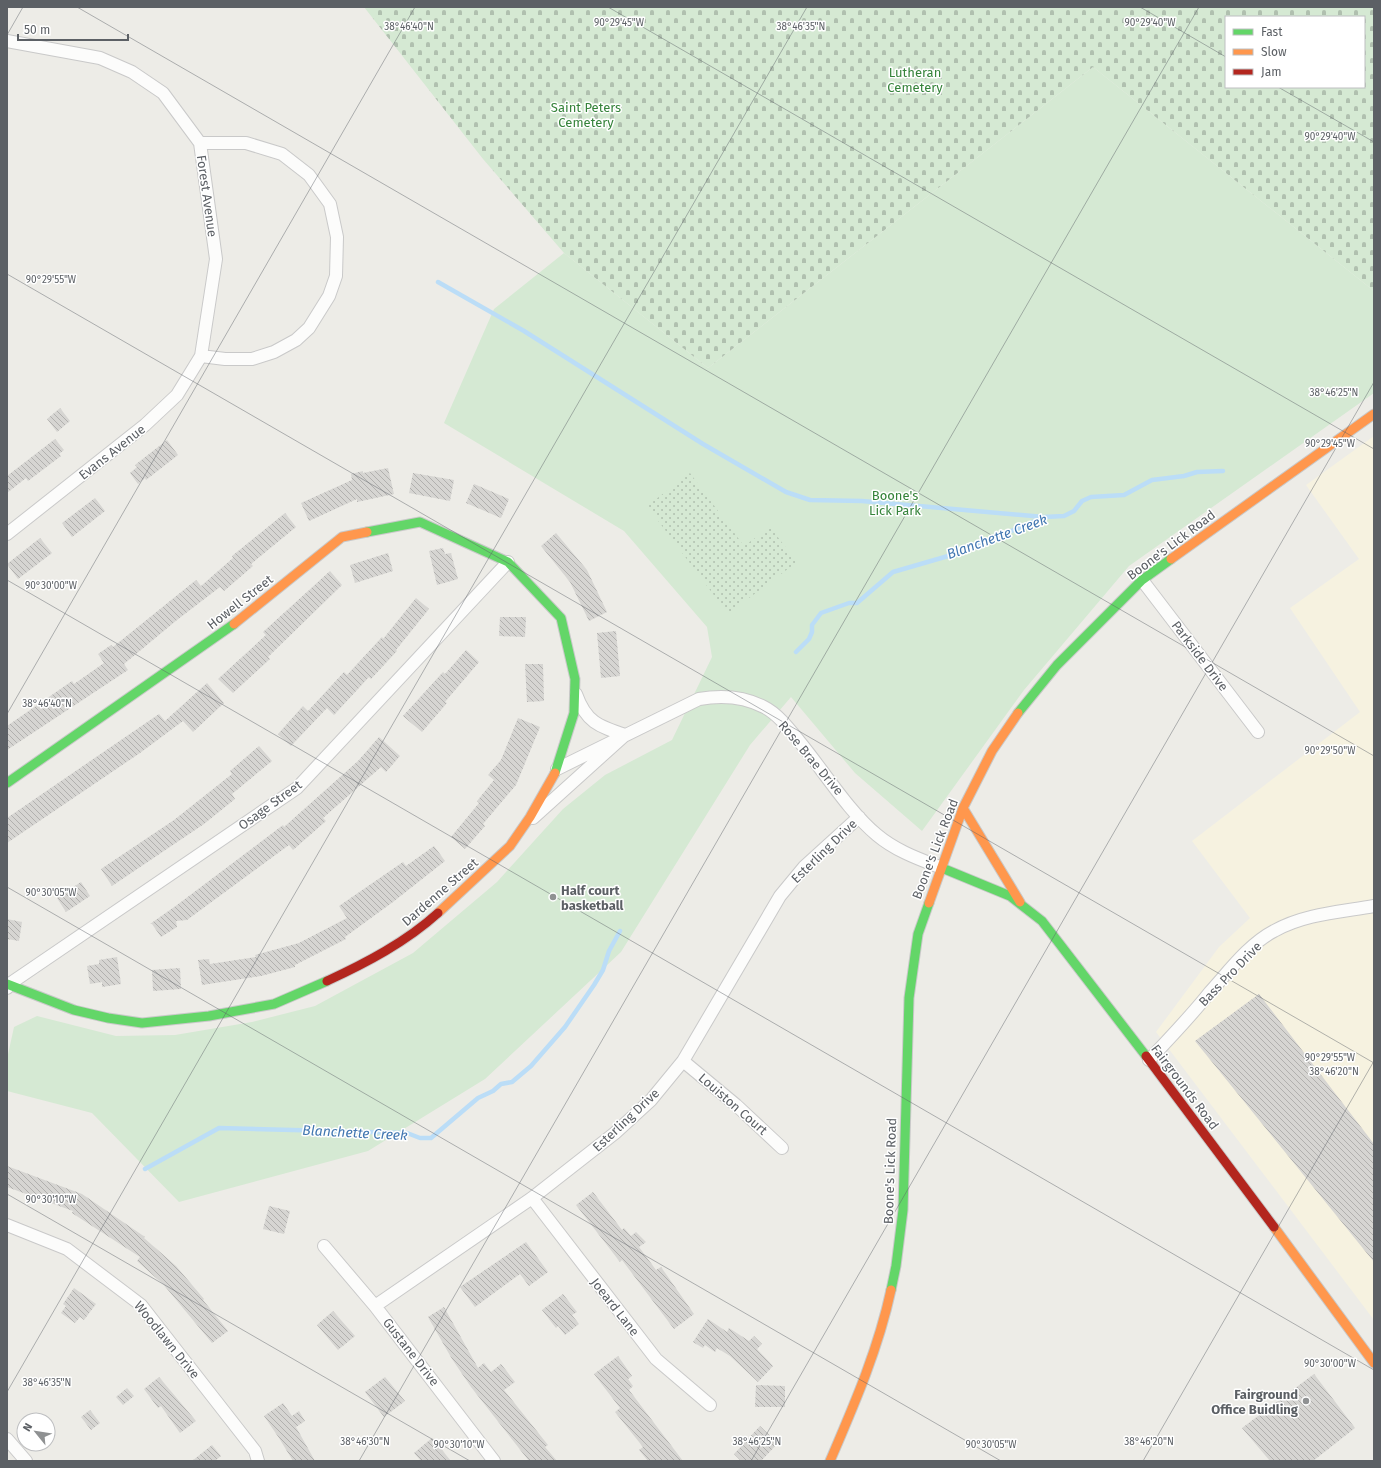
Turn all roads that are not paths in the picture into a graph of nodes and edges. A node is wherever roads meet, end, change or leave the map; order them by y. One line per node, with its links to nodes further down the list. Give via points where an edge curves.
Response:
1 (7, 41): 2 (street, Forest Avenue, via 100,58 132,72 163,93)
2 (200, 143): 3 (street, Forest Avenue, via 216,258); 3 (street, via 246,143 282,154 309,175 330,204 337,237 336,276 329,296 309,328 296,340 274,352 252,359)
3 (201, 356): 5 (street, Evans Avenue, via 176,395 145,425)
4 (1374, 414): 7 (street, Boone's Lick Road)
5 (7, 534)
6 (508, 562): 8 (street, Dardenne Street, via 561,618); 12 (street, Howell Street, via 420,522 342,537 226,631); 19 (street, Osage Street, via 297,788)
7 (1142, 580): 9 (street, Parkside Drive); 13 (street, Boone's Lick Road, via 1057,665 1022,707 992,751)
8 (575, 689): 10 (street, via 584,713 592,722); 11 (street, Dardenne Street, via 574,713)
9 (1258, 732)
10 (625, 735): 11 (street, Rose Brae Drive); 14 (street, Rose Brae Drive, via 699,699 719,696 750,701 766,708 788,727); 15 (street)
11 (557, 769): 15 (street, Dardenne Street)
12 (7, 783)
13 (963, 808): 16 (street, Boone's Lick Road); 17 (street)
14 (859, 817): 16 (street, Rose Brae Drive, via 876,835 896,849); 21 (street, Esterling Drive, via 804,867 780,896)
15 (524, 826): 19 (street, Dardenne Street, via 510,846 417,932 347,972 274,1004 209,1016 142,1023 74,1010)
16 (942, 868): 17 (street, Fairgrounds Road); 33 (street, Boone's Lick Road, via 918,934 909,998 903,1210 896,1266 882,1330 865,1379)
17 (1020, 902): 20 (street, Fairgrounds Road, via 1042,921)
18 (1374, 906): 20 (street, Bass Pro Drive, via 1301,919 1273,931 1251,948)
19 (7, 985)
20 (1149, 1060): 27 (street, Fairgrounds Road)
21 (683, 1061): 22 (street, Louiston Court); 23 (street, Esterling Drive, via 651,1100)
22 (782, 1148)
23 (532, 1198): 26 (street, Esterling Drive); 28 (street, Joeard Lane, via 656,1359)
24 (7, 1224): 31 (street, Woodlawn Drive, via 67,1249 141,1305 255,1451)
25 (324, 1246): 26 (street, Gustane Drive)
26 (375, 1306): 32 (street, Gustane Drive)
27 (1374, 1363)
28 (710, 1405)
29 (7, 1439): 30 (street)
30 (26, 1461)
31 (258, 1461)
32 (494, 1461)
33 (830, 1461)

